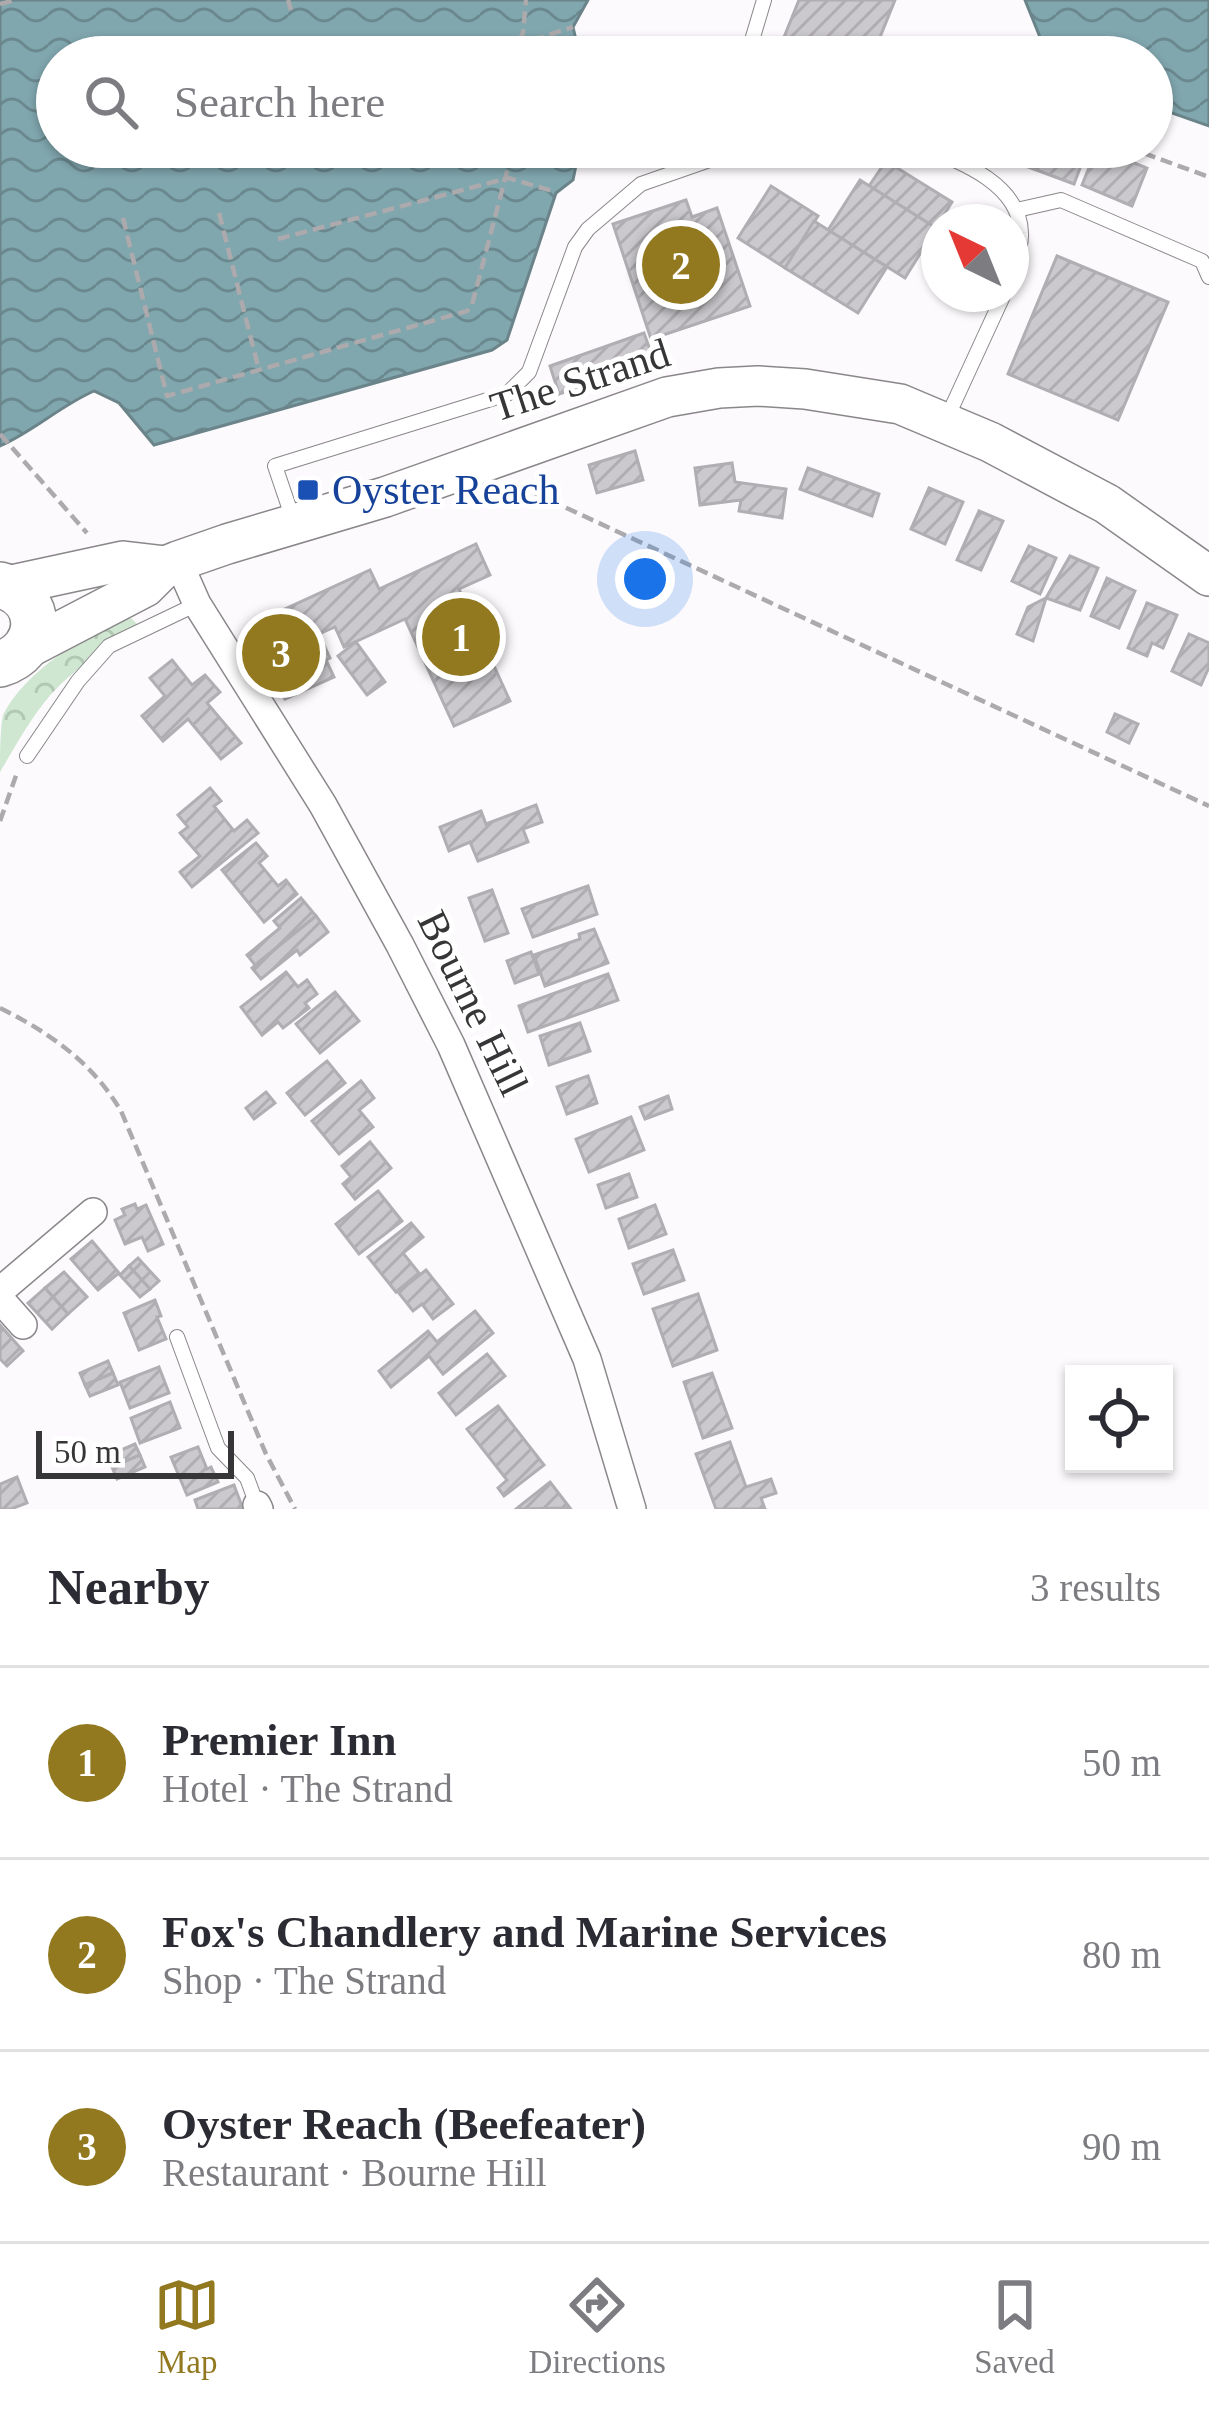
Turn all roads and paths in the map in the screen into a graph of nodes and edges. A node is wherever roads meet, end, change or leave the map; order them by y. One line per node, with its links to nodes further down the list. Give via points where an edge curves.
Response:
1 (16, 0): 5 (path)
2 (288, 0): 6 (path)
3 (526, 0): 8 (path)
4 (764, 0): 10 (lane)
5 (0, 4)
6 (291, 10)
7 (573, 27): 9 (path)
8 (521, 36)
9 (546, 36)
10 (753, 36)
11 (1173, 164): 15 (path)
12 (510, 168): 16 (path)
13 (680, 168): 29 (lane, via 641,184 588,229 529,372 507,394 275,466)
14 (970, 168): 18 (lane)
15 (1209, 177)
16 (508, 178): 17 (path); 22 (path); 25 (path, via 467,310)
17 (556, 192)
18 (1013, 204)
19 (1029, 207): 23 (lane, via 1060,200 1202,261)
20 (219, 213): 25 (path)
21 (123, 218): 25 (path, via 167,396)
22 (278, 239)
23 (1209, 277)
24 (996, 312): 26 (lane)
25 (259, 370)
26 (945, 422): 28 (main road, The Strand, via 900,404 805,388 719,388 667,397); 32 (main road, The Strand, via 1108,504)
27 (0, 434): 30 (path)
28 (474, 465): 29 (main road, The Strand); 37 (path)
29 (295, 524): 31 (main road, The Strand)
30 (94, 541)
31 (172, 564): 33 (main road, The Strand, via 123,561); 34 (street, Bourne Hill); 35 (main road, The Strand)
32 (1209, 576)
33 (4, 585): 35 (main road, via 17,591 34,623)
34 (196, 604): 36 (lane, via 110,646); 46 (street, Bourne Hill, via 323,805 451,1046 587,1359)
35 (10, 664)
36 (26, 756): 38 (path)
37 (1209, 806)
38 (0, 821)
39 (0, 1008): 45 (path, via 69,1050 108,1089)
40 (93, 1212): 41 (street)
41 (0, 1295): 42 (street)
42 (22, 1325)
43 (177, 1337): 44 (lane, via 218,1448 247,1478)
44 (258, 1507)
45 (296, 1509)
46 (632, 1509)

